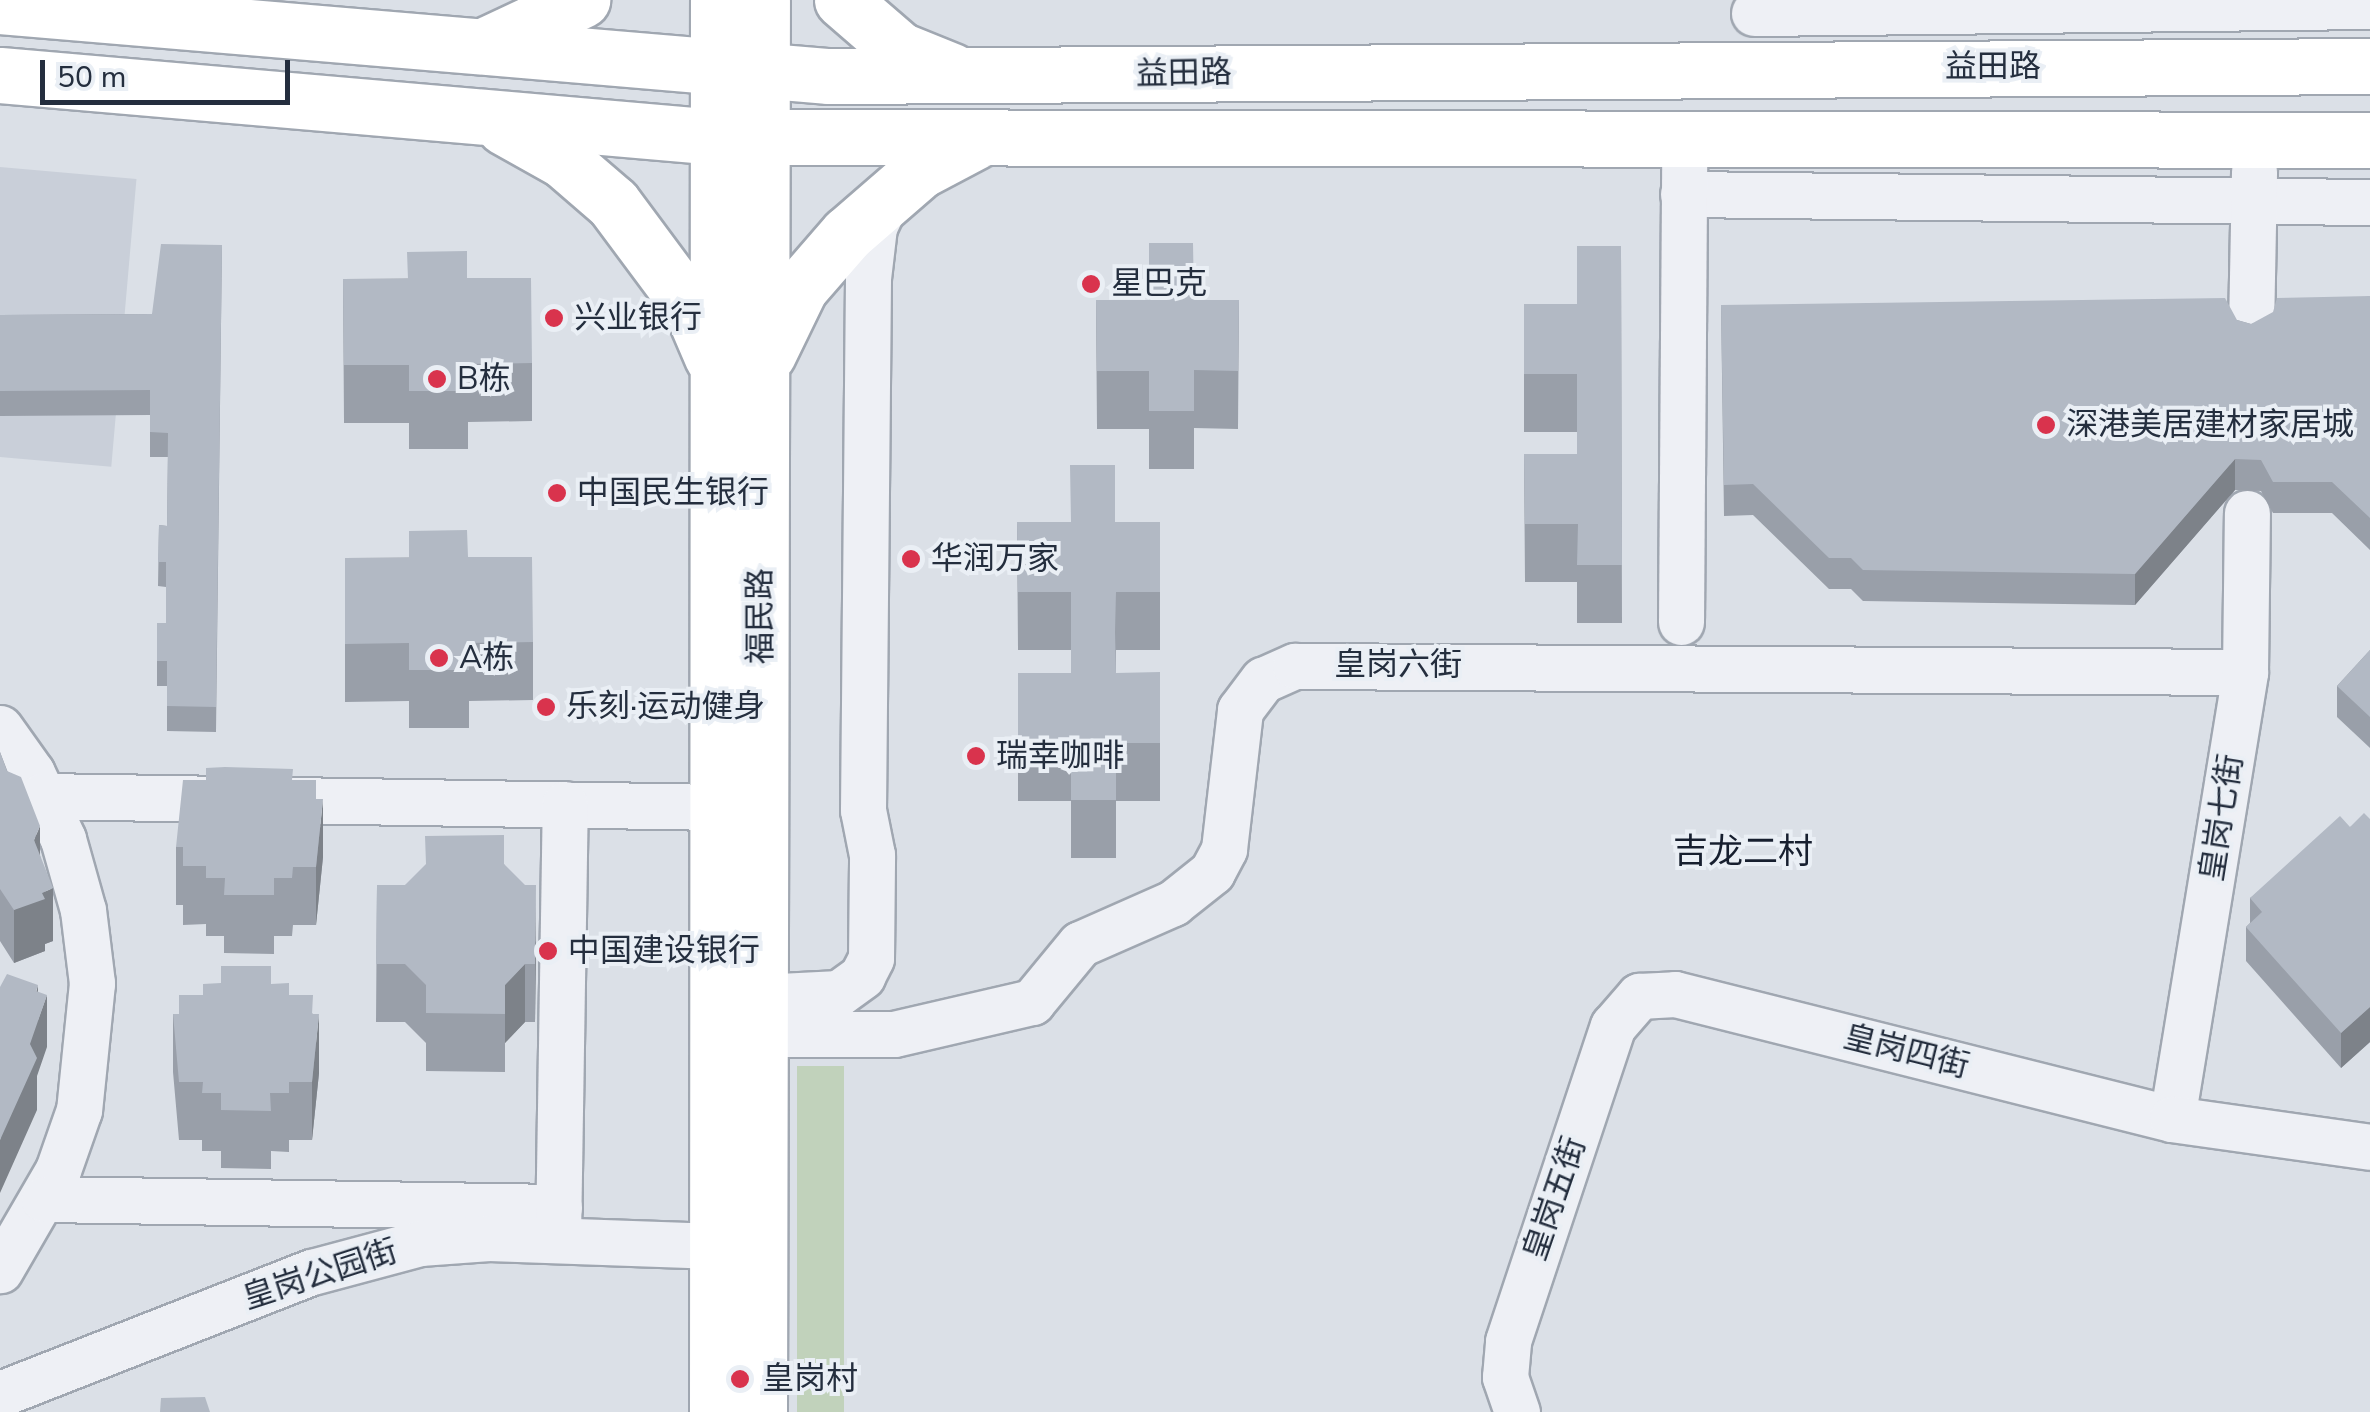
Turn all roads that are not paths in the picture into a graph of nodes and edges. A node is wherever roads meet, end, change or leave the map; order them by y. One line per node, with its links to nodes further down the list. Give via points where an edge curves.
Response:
1 (582, 0): 8 (main road)
2 (718, 0): 10 (main road, 福民路)
3 (762, 0): 10 (main road, 福民路)
4 (842, 0): 13 (main road, via 900,50)
5 (0, 6): 8 (main road, 益田路)
6 (1754, 6): 7 (street); 11 (street)
7 (2370, 6)
8 (481, 46): 10 (main road, 益田路)
9 (2370, 66): 11 (main road, 益田路)
10 (740, 68): 13 (main road, 益田路); 15 (main road, 福民路)
11 (1754, 68): 13 (main road, 益田路)
12 (0, 75): 14 (main road, 益田路)
13 (974, 76)
14 (462, 116): 15 (main road, 益田路); 25 (main road, via 534,141 599,189 691,308)
15 (740, 137): 16 (main road, 益田路); 25 (main road, 福民路)
16 (986, 139): 17 (main road, 益田路); 21 (main road, via 934,160)
17 (1684, 139): 18 (main road, 益田路); 20 (street)
18 (2256, 140): 19 (main road, 益田路); 22 (street)
19 (2370, 140)
20 (1683, 194): 22 (street); 27 (street)
21 (889, 195): 25 (main road, via 800,288 770,347); 34 (street, via 874,227 868,278 863,810 872,856 871,958 862,976 839,993)
22 (2254, 198): 23 (street); 24 (street)
23 (2370, 202)
24 (2251, 329)
25 (740, 386): 32 (main road, 福民路); 34 (main road, 福民路)
26 (2248, 514): 28 (street, 皇岗七街)
27 (1681, 622)
28 (2245, 672): 34 (street, 皇岗六街, via 1296,666 1264,680 1240,710 1224,849 1212,872 1173,902 1080,944 1032,1002 894,1034); 35 (street, 皇岗七街)
29 (0, 728): 30 (street)
30 (42, 796): 31 (street); 38 (street, via 64,839 83,910 92,983 79,1110)
31 (566, 804): 32 (street); 39 (street)
32 (718, 807): 40 (main road, 福民路)
33 (1639, 996): 35 (street, 皇岗四街, via 1676,994); 45 (street, 皇岗五街, via 1613,1026 1508,1341 1505,1377)
34 (760, 1015): 44 (main road, 福民路)
35 (2172, 1119): 36 (street, 皇岗四街); 37 (street, 皇岗四街, via 2217,1147)
36 (2370, 1147)
37 (2370, 1176)
38 (44, 1199): 39 (street); 41 (street)
39 (559, 1224): 40 (street, 皇岗公园街); 42 (street, 皇岗公园街, via 347,1260)
40 (717, 1246): 43 (main road, 福民路)
41 (0, 1270)
42 (0, 1394)
43 (717, 1412)
44 (759, 1412)
45 (1517, 1412)

